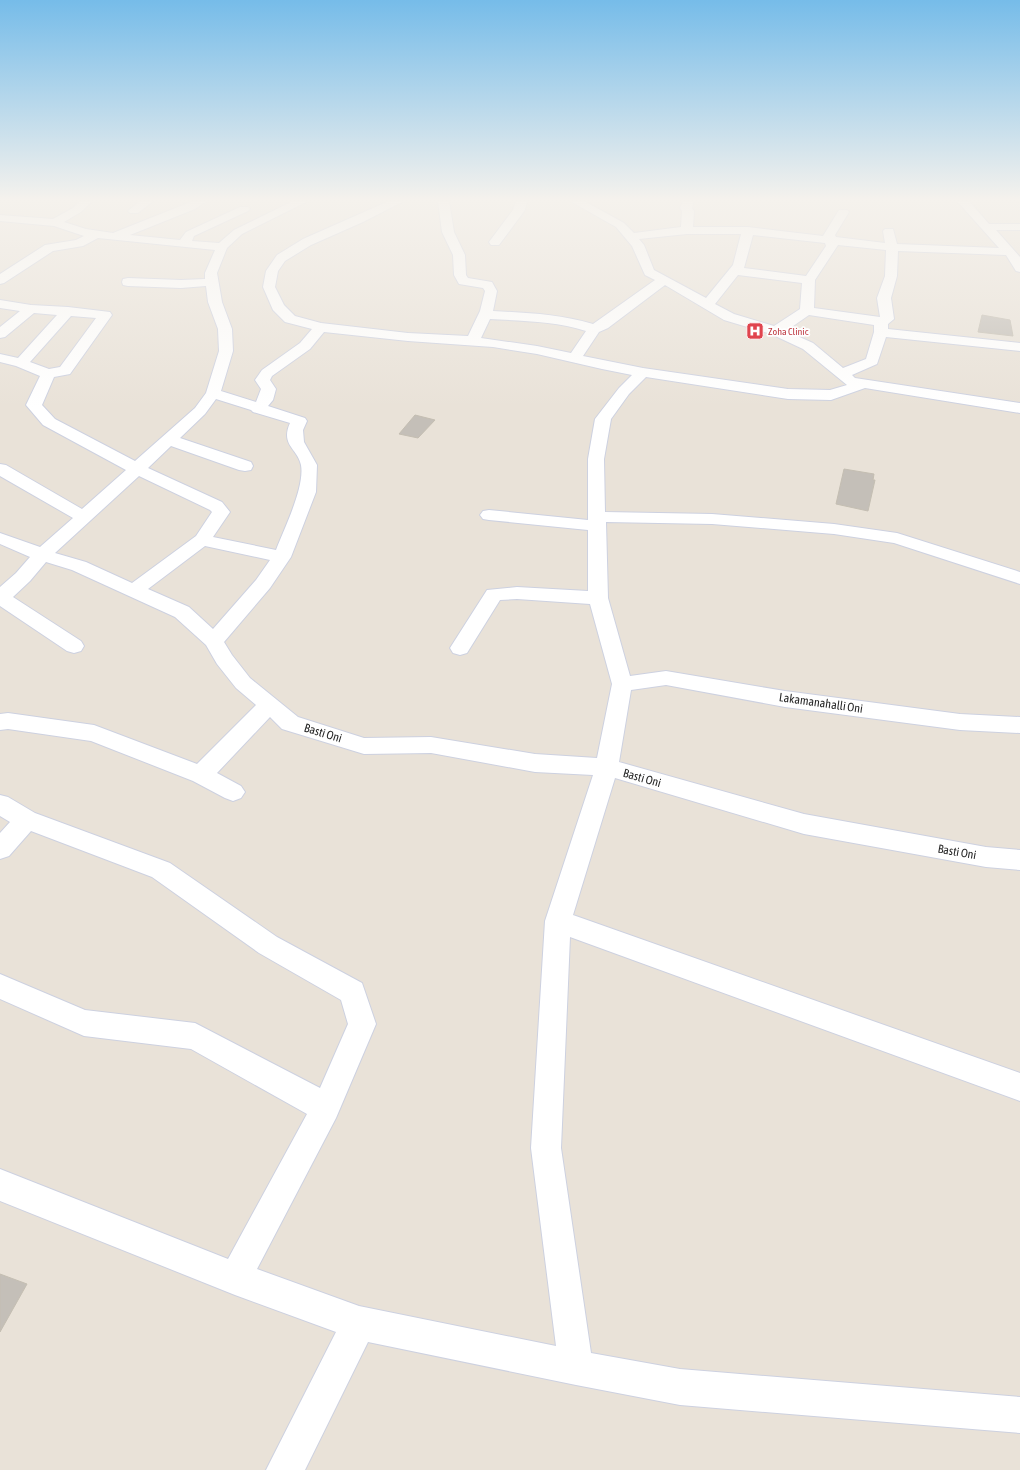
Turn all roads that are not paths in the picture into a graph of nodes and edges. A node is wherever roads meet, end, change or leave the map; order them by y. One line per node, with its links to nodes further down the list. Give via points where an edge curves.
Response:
1 (16, 270): 9 (street)
2 (212, 270): 13 (street)
3 (273, 270): 20 (street, via 269,287 278,307 290,319)
4 (460, 270): 19 (street, via 464,281 487,285 491,290 490,304)
5 (648, 270): 10 (street)
6 (816, 270): 11 (street)
7 (891, 270): 21 (street, via 884,298 887,319)
8 (734, 271): 11 (street); 15 (street)
9 (0, 280)
10 (664, 280): 15 (street); 22 (street)
11 (809, 280): 18 (street)
12 (128, 282): 13 (street)
13 (212, 282): 34 (street, via 215,302 224,329 226,351)
14 (0, 304): 16 (street)
15 (708, 304): 23 (street, via 729,317)
16 (31, 310): 17 (street); 24 (street)
17 (68, 311): 29 (street); 31 (street, via 105,315 65,371)
18 (807, 311): 21 (street); 23 (street)
19 (485, 315): 22 (street, via 548,318); 25 (street, via 482,326)
20 (321, 327): 25 (street, via 408,338); 36 (street, via 306,346 264,377 262,380 269,388 265,400)
21 (881, 327): 26 (street); 32 (street, via 872,360)
22 (594, 329): 28 (street)
23 (776, 331): 32 (street, via 808,346)
24 (0, 334)
25 (472, 341): 28 (street, via 537,350)
26 (1020, 347)
27 (0, 358): 29 (street)
28 (574, 359): 30 (street)
29 (21, 363): 31 (street)
30 (643, 372): 33 (street, via 788,394 831,395); 43 (street, via 624,391 603,419 596,459)
31 (48, 374): 40 (street, via 34,405 49,422)
32 (842, 374): 33 (street, via 850,381)
33 (864, 384): 35 (street)
34 (213, 393): 36 (street); 37 (street, via 200,411)
35 (1020, 408)
36 (258, 409): 47 (street, via 299,421 295,430 296,442 309,465 307,492)
37 (170, 440): 38 (street); 40 (street)
38 (245, 466)
39 (0, 468): 42 (street)
40 (138, 469): 42 (street); 45 (street, via 216,506 221,512)
41 (489, 515): 43 (street)
42 (84, 517): 46 (street)
43 (597, 522): 48 (street, via 712,519 834,528 897,538); 51 (street)
44 (0, 538): 46 (street, Basti Oni)
45 (202, 540): 47 (street); 49 (street)
46 (42, 555): 49 (street, Basti Oni, via 79,566); 50 (street, via 24,577)
47 (282, 557): 52 (street, via 263,584)
48 (1020, 578)
49 (135, 590): 52 (street, Basti Oni, via 182,612)
50 (0, 598): 53 (street)
51 (598, 598): 54 (street, via 494,594); 55 (street)
52 (214, 641): 56 (street, Basti Oni, via 224,659 243,682)
53 (74, 646)
54 (460, 648)
55 (622, 684): 58 (street, Lakamanahalli Oni, via 666,678 785,699 960,722); 59 (street)
56 (268, 704): 59 (street, Basti Oni, via 290,723 364,746 431,745 535,763); 60 (street)
57 (0, 722): 60 (street, via 94,733)
58 (1020, 725)
59 (607, 767): 65 (street, Basti Oni, via 804,824 986,857); 66 (street)
60 (200, 775): 61 (street)
61 (233, 792)
62 (0, 804): 63 (street)
63 (27, 820): 64 (street); 69 (street, via 161,870 268,945 352,992 362,1024)
64 (0, 849)
65 (1020, 860)
66 (558, 921): 68 (street); 73 (street, via 546,1148)
67 (0, 986): 69 (street, via 84,1024 195,1036)
68 (1020, 1087)
69 (326, 1108): 71 (street)
70 (0, 1185): 71 (street)
71 (235, 1278): 72 (street)
72 (359, 1323): 73 (street); 75 (street)
73 (576, 1368): 74 (street, via 680,1387)
74 (1020, 1415)
75 (285, 1470)

